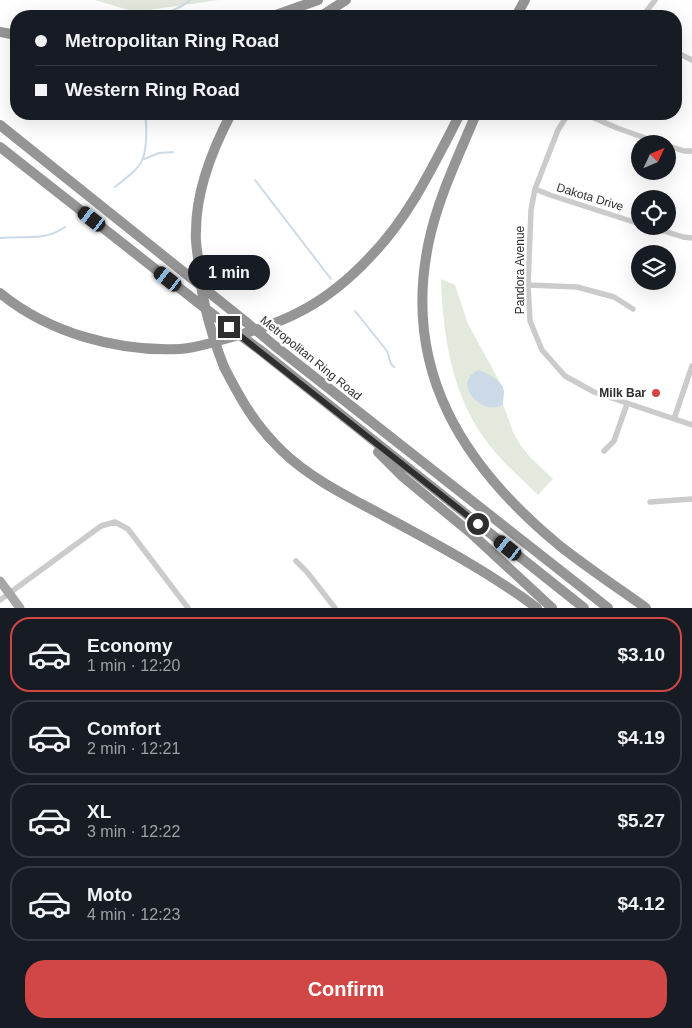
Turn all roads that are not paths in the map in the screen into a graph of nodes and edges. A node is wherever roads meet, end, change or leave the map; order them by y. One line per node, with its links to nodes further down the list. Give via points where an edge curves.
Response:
1 (318, 0): 3 (highway)
2 (346, 0): 4 (highway)
3 (290, 10)
4 (330, 10)
5 (228, 120): 37 (highway, bridge, via 209,162 196,231 206,316 224,367 244,406 282,452 297,464 336,490 499,580)
6 (457, 120): 20 (highway, via 414,202 394,230 348,278 315,304 288,319 196,347 160,349 82,336 33,316)
7 (474, 120): 41 (highway, via 434,222 426,261 424,326 439,392 460,437 505,495 561,546)
8 (564, 120): 15 (street, Pandora Avenue)
9 (599, 120): 11 (street)
10 (0, 125): 40 (highway, Metropolitan Ring Road, bridge)
11 (637, 135)
12 (0, 147): 25 (highway, Metropolitan Ring Road, bridge)
13 (676, 148): 14 (street)
14 (692, 151)
15 (535, 189): 16 (street, Dakota Drive); 19 (street, Pandora Avenue, via 530,210)
16 (631, 221)
17 (676, 235): 18 (street)
18 (692, 238)
19 (528, 285): 21 (street, via 577,287 614,297); 23 (street, Pandora Avenue, via 530,321 542,350 565,376 594,392)
20 (0, 294)
21 (634, 309)
22 (692, 366): 24 (street)
23 (627, 404): 24 (street, Pandora Avenue); 27 (street, via 614,441)
24 (674, 419): 26 (street, Pandora Avenue)
25 (349, 422): 38 (highway, via 403,477 472,534); 39 (highway, Metropolitan Ring Road)
26 (692, 425)
27 (604, 451)
28 (692, 499): 29 (street)
29 (650, 502)
30 (296, 561): 36 (street)
31 (0, 581): 32 (main road)
32 (9, 593): 33 (street); 34 (main road); 35 (street, via 102,526 115,522 128,529)
33 (0, 600)
34 (20, 608)
35 (188, 608)
36 (335, 608)
37 (536, 608)
38 (552, 608)
39 (584, 608)
40 (608, 608)
41 (646, 608)

